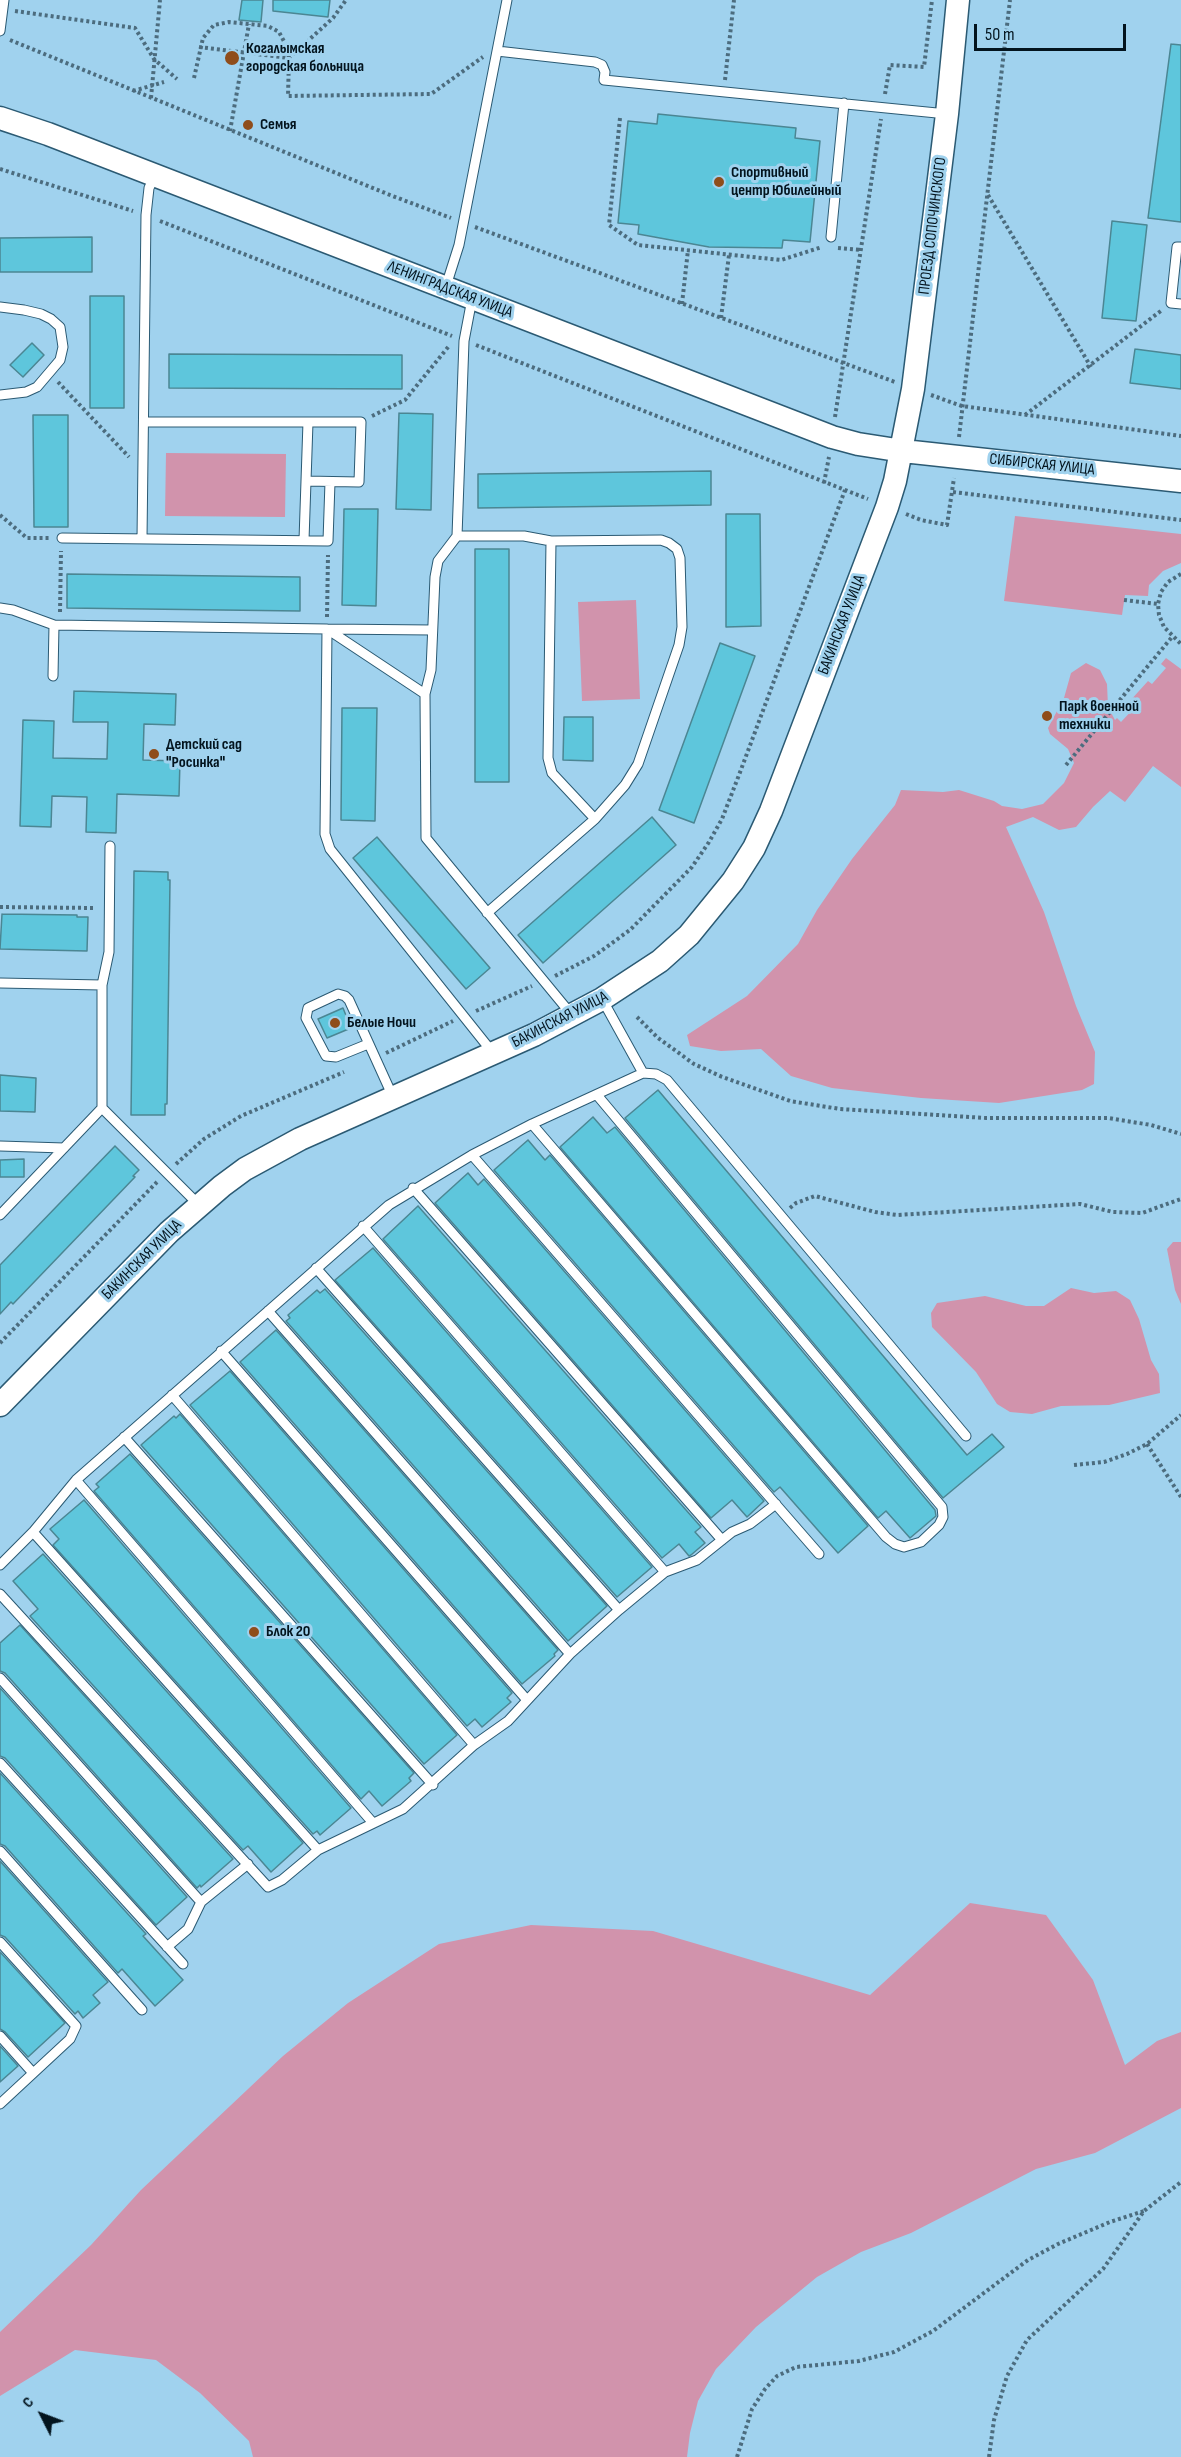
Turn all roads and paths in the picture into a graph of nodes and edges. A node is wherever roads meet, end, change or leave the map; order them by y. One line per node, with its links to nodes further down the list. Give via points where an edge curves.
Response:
1 (160, 0): 16 (path)
2 (346, 0): 15 (path, via 333,18)
3 (507, 0): 14 (lane)
4 (734, 0): 22 (path)
5 (932, 0): 25 (path, via 924,67 890,64)
6 (958, 0): 26 (street, ПРОЕЗД СОПОЧИНСКОГО)
7 (1010, 0): 32 (path)
8 (4, 4): 10 (lane); 16 (path, via 135,28)
9 (249, 24): 12 (path, via 229,21 214,25); 13 (path); 15 (path, via 279,32)
10 (0, 31)
11 (0, 36): 21 (path)
12 (199, 48): 13 (path); 17 (path)
13 (244, 52): 15 (path); 29 (path)
14 (497, 55): 15 (path, via 481,57 431,94 288,96); 22 (lane, via 595,62 602,65 604,80); 34 (lane)
15 (289, 58)
16 (154, 59): 18 (path); 20 (path)
17 (194, 78)
18 (177, 79)
19 (164, 82): 20 (path)
20 (152, 86): 21 (path); 23 (path)
21 (133, 91): 23 (path)
22 (724, 92): 24 (lane)
23 (151, 98): 29 (path)
24 (844, 103): 25 (lane); 35 (lane)
25 (883, 107): 26 (lane); 38 (path)
26 (947, 114): 50 (street, ПРОЕЗД СОПОЧИНСКОГО)
27 (0, 118): 31 (street, ЛЕНИНГРАДСКАЯ УЛИЦА)
28 (620, 118): 37 (path, via 609,225 638,245)
29 (230, 130): 34 (path)
30 (0, 169): 33 (path)
31 (154, 175): 33 (lane); 40 (street, ЛЕНИНГРАДСКАЯ УЛИЦА)
32 (988, 194): 48 (path); 52 (path)
33 (146, 215): 54 (lane); 56 (path, via 456,338 405,400)
34 (464, 222): 40 (lane); 42 (path)
35 (831, 237)
36 (1181, 248): 43 (lane, via 1177,247)
37 (688, 250): 39 (path); 42 (path)
38 (861, 250): 39 (path, via 817,247 780,260); 47 (path)
39 (729, 255): 45 (path)
40 (445, 288): 41 (street, ЛЕНИНГРАДСКАЯ УЛИЦА)
41 (472, 299): 46 (lane); 58 (street, ЛЕНИНГРАДСКАЯ УЛИЦА, via 805,428 858,444)
42 (682, 304): 45 (path)
43 (1176, 304): 48 (path)
44 (0, 307): 49 (lane, via 41,314 60,327 60,360)
45 (721, 318): 47 (path)
46 (464, 341): 64 (path); 69 (lane)
47 (843, 363): 50 (path)
48 (1091, 367): 53 (path)
49 (49, 373): 51 (lane, via 26,392); 60 (path, via 130,459)
50 (913, 389): 52 (path); 58 (street, ПРОЕЗД СОПОЧИНСКОГО)
51 (0, 395)
52 (962, 406): 53 (path); 59 (path)
53 (1024, 416): 57 (path)
54 (145, 422): 55 (lane); 60 (lane)
55 (308, 422): 56 (lane); 62 (lane)
56 (361, 422): 63 (lane, via 359,482)
57 (1181, 436)
58 (903, 451): 59 (street, СИБИРСКАЯ УЛИЦА); 66 (street, БАКИНСКАЯ УЛИЦА)
59 (957, 456): 61 (street, СИБИРСКАЯ УЛИЦА); 65 (path)
60 (144, 460): 71 (lane)
61 (1181, 480)
62 (306, 482): 63 (lane); 72 (lane)
63 (330, 482): 73 (lane)
64 (845, 490): 66 (path); 92 (path, via 739,775 709,842 685,875 630,930 594,956)
65 (953, 492): 66 (path, via 947,525); 68 (path)
66 (887, 507): 95 (street, БАКИНСКАЯ УЛИЦА, via 754,848 733,882 688,935 660,960)
67 (0, 515): 70 (path, via 27,538)
68 (1181, 520)
69 (458, 536): 74 (lane, via 524,536); 81 (lane, via 438,561)
70 (62, 538): 71 (lane); 79 (path)
71 (142, 538): 72 (lane)
72 (304, 540): 73 (lane)
73 (328, 541): 80 (path)
74 (551, 541): 87 (lane, via 548,758 552,774); 87 (lane, via 661,540 677,549 680,558 680,645 638,764)
75 (1181, 574): 77 (path, via 1168,582)
76 (1124, 600): 77 (path)
77 (1158, 604): 82 (path, via 1164,627)
78 (0, 608): 79 (lane)
79 (57, 625): 80 (lane); 84 (lane)
80 (327, 629): 81 (lane); 85 (lane); 97 (lane, via 325,834 330,849)
81 (432, 630): 85 (lane, via 431,670)
82 (1172, 637): 83 (path); 86 (path)
83 (1180, 645)
84 (53, 676)
85 (425, 694): 91 (lane, via 426,838)
86 (1066, 765)
87 (595, 819): 91 (lane)
88 (110, 846): 90 (lane)
89 (0, 906): 90 (path)
90 (110, 909): 94 (lane, via 109,952)
91 (487, 913): 92 (lane)
92 (545, 980): 96 (lane); 97 (path)
93 (0, 983): 94 (lane)
94 (102, 985): 105 (lane)
95 (602, 999): 96 (street, БАКИНСКАЯ УЛИЦА); 102 (lane)
96 (573, 1015): 100 (street, БАКИНСКАЯ УЛИЦА)
97 (465, 1016): 100 (lane); 101 (path)
98 (637, 1017): 107 (path, via 694,1064 790,1101 840,1109 986,1118 1108,1118)
99 (368, 1044): 99 (lane, via 345,996 338,994 308,1008 306,1018 326,1056 336,1058); 101 (lane)
100 (493, 1053): 104 (street, БАКИНСКАЯ УЛИЦА)
101 (375, 1058): 104 (lane); 111 (path, via 241,1116 204,1139)
102 (643, 1073): 103 (lane); 118 (lane, via 667,1080)
103 (597, 1095): 106 (lane); 106 (lane, via 942,1507 939,1525 921,1542 904,1547 885,1537)
104 (393, 1097): 116 (street, БАКИНСКАЯ УЛИЦА, via 274,1152)
105 (102, 1107): 109 (lane); 111 (lane)
106 (532, 1124): 110 (lane)
107 (1181, 1134)
108 (0, 1146): 109 (lane)
109 (64, 1148): 115 (lane)
110 (472, 1155): 112 (lane); 133 (lane)
111 (166, 1173): 116 (lane); 122 (path)
112 (413, 1188): 119 (lane); 135 (lane)
113 (1181, 1199): 118 (path, via 1142,1212 1113,1212 1080,1204 897,1215 815,1196 796,1203)
114 (0, 1200): 115 (lane)
115 (14, 1200): 117 (lane)
116 (199, 1205): 125 (street, БАКИНСКАЯ УЛИЦА)
117 (0, 1215)
118 (780, 1216): 127 (lane)
119 (363, 1226): 120 (lane); 138 (lane)
120 (316, 1268): 121 (lane); 140 (lane)
121 (268, 1311): 123 (lane); 141 (lane)
122 (0, 1343)
123 (221, 1352): 124 (lane); 143 (lane)
124 (172, 1395): 128 (lane); 144 (lane)
125 (0, 1405)
126 (1181, 1415): 129 (path)
127 (966, 1436)
128 (124, 1437): 131 (lane); 146 (lane)
129 (1147, 1444): 130 (path, via 1104,1462); 132 (path)
130 (1074, 1465)
131 (76, 1480): 134 (lane); 147 (lane)
132 (1181, 1497)
133 (776, 1504): 135 (lane); 136 (lane)
134 (33, 1532): 137 (lane); 148 (lane)
135 (722, 1540): 138 (lane, via 698,1560)
136 (819, 1554)
137 (0, 1565)
138 (665, 1572): 140 (lane)
139 (0, 1594): 150 (lane)
140 (619, 1610): 141 (lane)
141 (570, 1654): 143 (lane)
142 (0, 1678): 151 (lane)
143 (527, 1700): 144 (lane, via 508,1721)
144 (474, 1745): 146 (lane)
145 (0, 1763): 153 (lane)
146 (433, 1785): 147 (lane, via 403,1809)
147 (373, 1822): 148 (lane)
148 (318, 1850): 150 (lane, via 268,1887)
149 (0, 1851): 155 (lane)
150 (248, 1864): 151 (lane)
151 (201, 1902): 153 (lane, via 188,1929)
152 (0, 1942): 157 (lane, via 76,2026 70,2039)
153 (167, 1947): 154 (lane)
154 (183, 1964)
155 (142, 2010)
156 (0, 2036): 157 (lane)
157 (33, 2073): 158 (lane)
158 (0, 2104)
159 (1181, 2182): 160 (path)
160 (1144, 2211): 161 (path, via 1110,2222 1028,2260 933,2331 894,2352 859,2361 796,2367 777,2376 752,2409); 162 (path, via 1103,2269 1027,2340 1006,2376)
161 (737, 2457)
162 (989, 2457)

